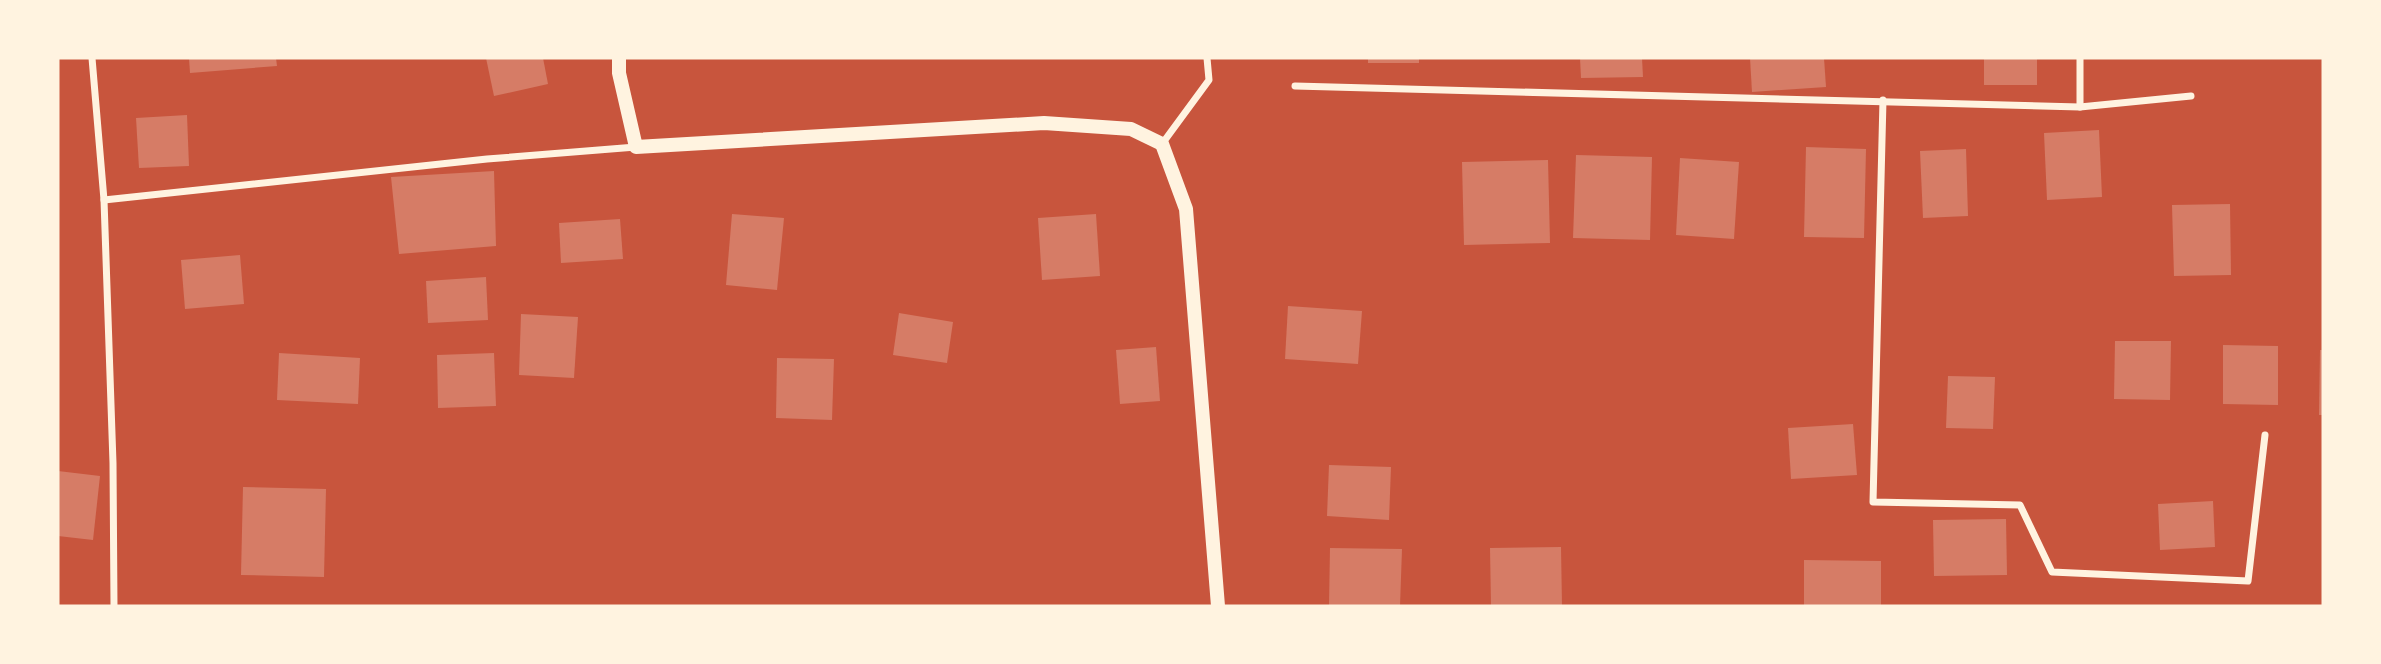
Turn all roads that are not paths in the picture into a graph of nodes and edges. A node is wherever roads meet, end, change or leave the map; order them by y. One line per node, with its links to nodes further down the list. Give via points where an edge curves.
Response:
1 (92, 58): 11 (street)
2 (619, 58): 10 (main road)
3 (1207, 58): 9 (street, via 1209,80)
4 (2080, 58): 8 (street)
5 (1295, 86): 7 (street)
6 (2191, 96): 8 (street)
7 (1883, 100): 8 (street); 12 (street, via 1873,502 2020,505 2052,572 2248,581)
8 (2080, 107)
9 (1162, 144): 10 (main road, via 1131,130 1044,123); 14 (main road, via 1186,209)
10 (636, 147): 11 (street)
11 (104, 200): 13 (street)
12 (2265, 435)
13 (114, 606)
14 (1218, 606)

